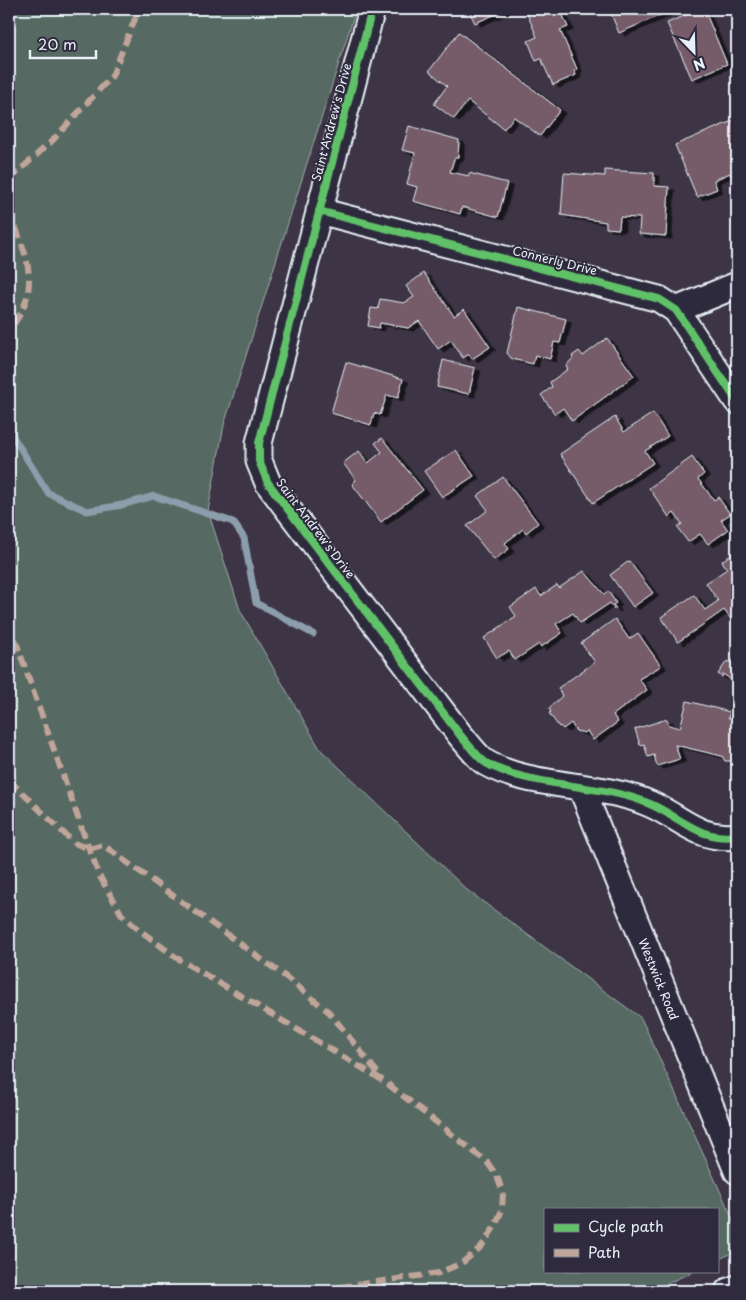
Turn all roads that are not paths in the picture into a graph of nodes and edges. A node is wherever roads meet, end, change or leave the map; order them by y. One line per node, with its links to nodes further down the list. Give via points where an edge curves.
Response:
1 (372, 9): 2 (street, Saint Andrew's Drive)
2 (319, 211): 4 (street, Connerly Drive, via 658,299); 6 (street, Saint Andrew's Drive, via 259,443 259,461 268,483 460,735 485,762 513,774)
3 (737, 285): 4 (street)
4 (676, 310): 5 (street, Connerly Drive)
5 (737, 401)
6 (581, 787): 7 (street, Saint Andrew's Drive, via 650,804 699,832 723,838); 8 (street, Westwick Road)
7 (737, 836)
8 (737, 1171)
9 (737, 1288): 10 (street)
10 (728, 1291)

